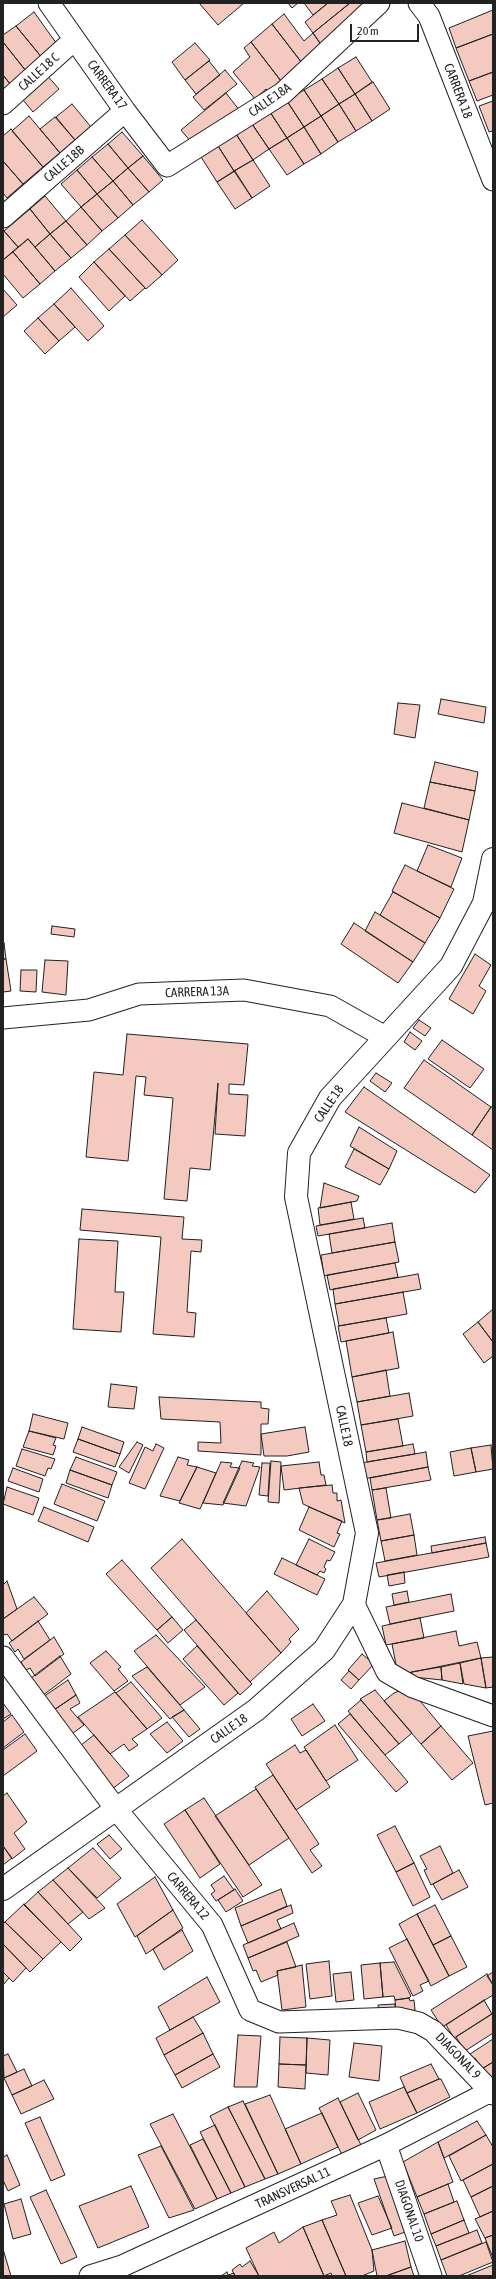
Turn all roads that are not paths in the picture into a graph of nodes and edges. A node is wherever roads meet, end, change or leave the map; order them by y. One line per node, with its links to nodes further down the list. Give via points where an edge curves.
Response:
1 (49, 3): 4 (street, CARRERA 17)
2 (379, 3): 7 (street, CALLE 18A, via 283,93)
3 (420, 3): 8 (street, CARRERA 18, via 429,16)
4 (74, 40): 5 (street, CALLE 18 C); 6 (street, CARRERA 17)
5 (3, 104)
6 (125, 111): 7 (street, CARRERA 17); 9 (street, CALLE 18B)
7 (167, 166)
8 (493, 180)
9 (3, 217)
10 (493, 859): 12 (main road, CALLE 18, via 484,903 451,966)
11 (3, 1018): 12 (street, CARRERA 13A, via 89,1010 139,994 244,990 330,1006)
12 (385, 1037): 13 (main road, CALLE 18, via 330,1098 299,1153 296,1198 367,1534)
13 (354, 1604): 15 (street, via 388,1672 413,1687); 16 (main road, CALLE 18, via 324,1650 256,1710)
14 (3, 1657): 16 (street, CARRERA 12)
15 (493, 1716)
16 (116, 1809): 17 (main road, CALLE 18); 18 (street, CARRERA 12, via 212,1925 250,2010 279,2022 398,2018)
17 (3, 1888)
18 (419, 2023): 19 (street, DIAGONAL 9, via 434,2031)
19 (492, 2092): 20 (street, TRANSVERSAL 11)
20 (386, 2145): 21 (street, TRANSVERSAL 11, via 122,2266); 22 (street, DIAGONAL 10)
21 (90, 2276)
22 (431, 2276)

